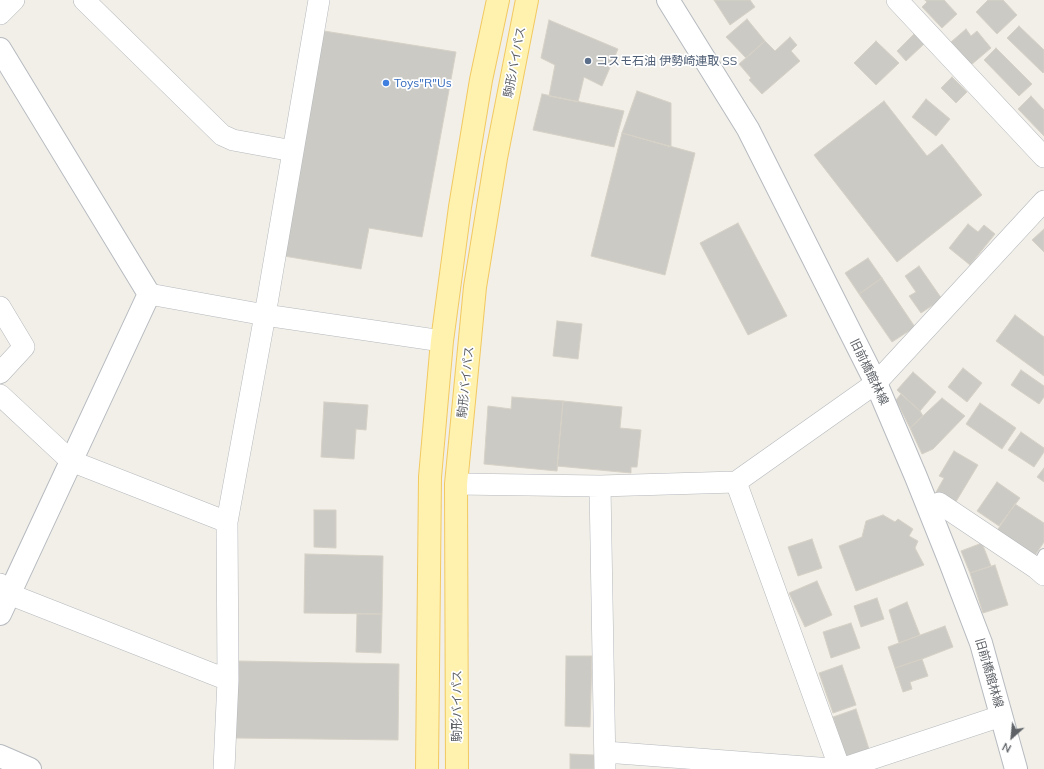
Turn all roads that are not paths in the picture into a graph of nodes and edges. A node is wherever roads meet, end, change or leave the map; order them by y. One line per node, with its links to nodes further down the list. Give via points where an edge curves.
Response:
1 (14, 0): 8 (street)
2 (84, 0): 10 (street, via 222,135 233,140)
3 (319, 0): 10 (street)
4 (498, 0): 16 (main road, via 481,80 460,207)
5 (527, 0): 22 (main road, 駒形バイパス, via 496,158 475,287)
6 (668, 0): 18 (street, 旧前橋館林線, via 748,129)
7 (897, 0): 11 (street)
8 (0, 14)
9 (0, 49): 13 (street)
10 (293, 151): 15 (street)
11 (1044, 157)
12 (1044, 201): 18 (street)
13 (149, 294): 15 (street); 20 (street)
14 (0, 307): 17 (street, via 24,348)
15 (265, 315): 16 (street); 25 (street)
16 (442, 341): 35 (main road, via 430,476)
17 (0, 373)
18 (876, 383): 21 (street); 24 (street, 旧前橋館林線)
19 (0, 395): 20 (street)
20 (71, 461): 25 (street); 27 (street)
21 (736, 482): 23 (street); 38 (street)
22 (456, 484): 23 (street); 36 (main road, 駒形バイパス)
23 (600, 486): 32 (street)
24 (928, 507): 26 (street, via 939,503); 30 (street, 旧前橋館林線, via 981,643)
25 (227, 522): 29 (street)
26 (1041, 566)
27 (5, 589): 28 (street); 29 (street)
28 (0, 614)
29 (228, 680): 34 (street)
30 (1001, 716): 38 (street); 39 (street, 旧前橋館林線)
31 (0, 756): 33 (street)
32 (605, 760): 37 (street)
33 (30, 769)
34 (224, 769)
35 (427, 769)
36 (457, 769)
37 (832, 769)
38 (840, 769)
39 (1016, 769)

